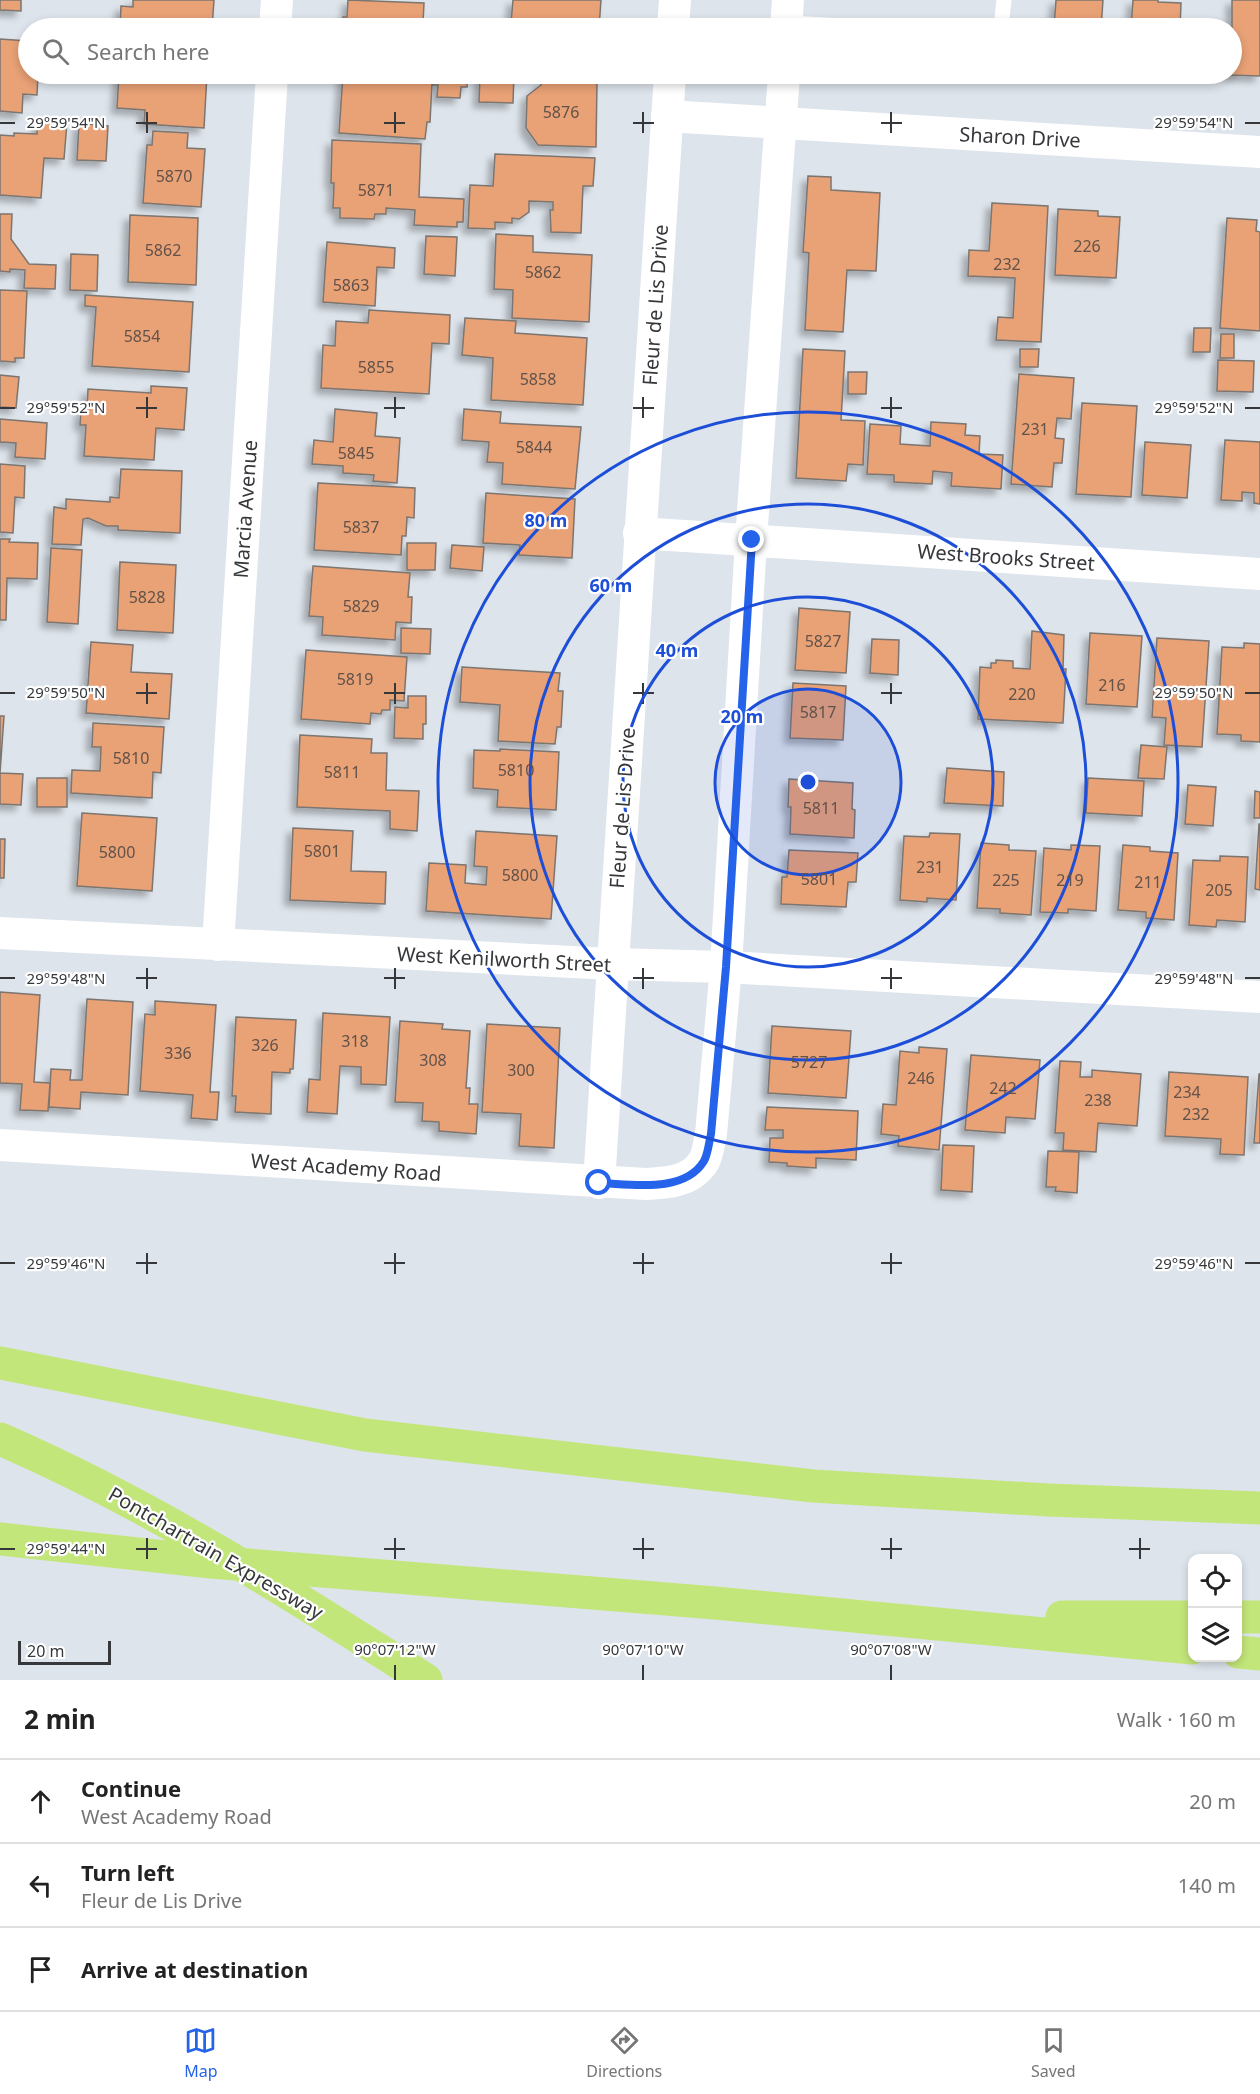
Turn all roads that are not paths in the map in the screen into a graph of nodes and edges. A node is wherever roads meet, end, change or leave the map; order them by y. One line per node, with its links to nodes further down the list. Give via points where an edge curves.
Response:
1 (277, 0): 4 (street)
2 (675, 0): 5 (street)
3 (1004, 0): 6 (lane)
4 (276, 18)
5 (674, 18)
6 (1002, 18)
7 (271, 84): 17 (street, Marcia Avenue)
8 (670, 84): 10 (street, Fleur de Lis Drive)
9 (783, 84): 11 (street)
10 (668, 116): 11 (street, Sharon Drive); 13 (street, Fleur de Lis Drive)
11 (781, 123): 12 (street, Sharon Drive); 14 (street)
12 (1260, 152)
13 (639, 532): 14 (street, West Brooks Street); 18 (street, Fleur de Lis Drive)
14 (752, 540): 15 (street, West Brooks Street); 19 (street)
15 (1260, 574)
16 (0, 933): 17 (street, West Kenilworth Street)
17 (218, 945): 18 (street, West Kenilworth Street)
18 (612, 964): 19 (street, West Kenilworth Street); 22 (street, Fleur de Lis Drive)
19 (726, 967): 20 (street, West Kenilworth Street); 22 (street, West Academy Road, via 711,1134 705,1160 691,1176 670,1183)
20 (1260, 997)
21 (0, 1145): 22 (street, West Academy Road)
22 (599, 1183)
23 (0, 1363): 25 (highway, via 365,1435 813,1486)
24 (0, 1439): 34 (highway, Pontchartrain Expressway, via 60,1465 188,1532)
25 (1260, 1508)
26 (0, 1539): 27 (highway, via 211,1562)
27 (715, 1603): 28 (highway, via 1000,1617); 31 (highway)
28 (1188, 1617)
29 (1242, 1617): 30 (highway)
30 (1260, 1617)
31 (1188, 1648)
32 (1242, 1652): 33 (highway)
33 (1260, 1654)
34 (426, 1680)

